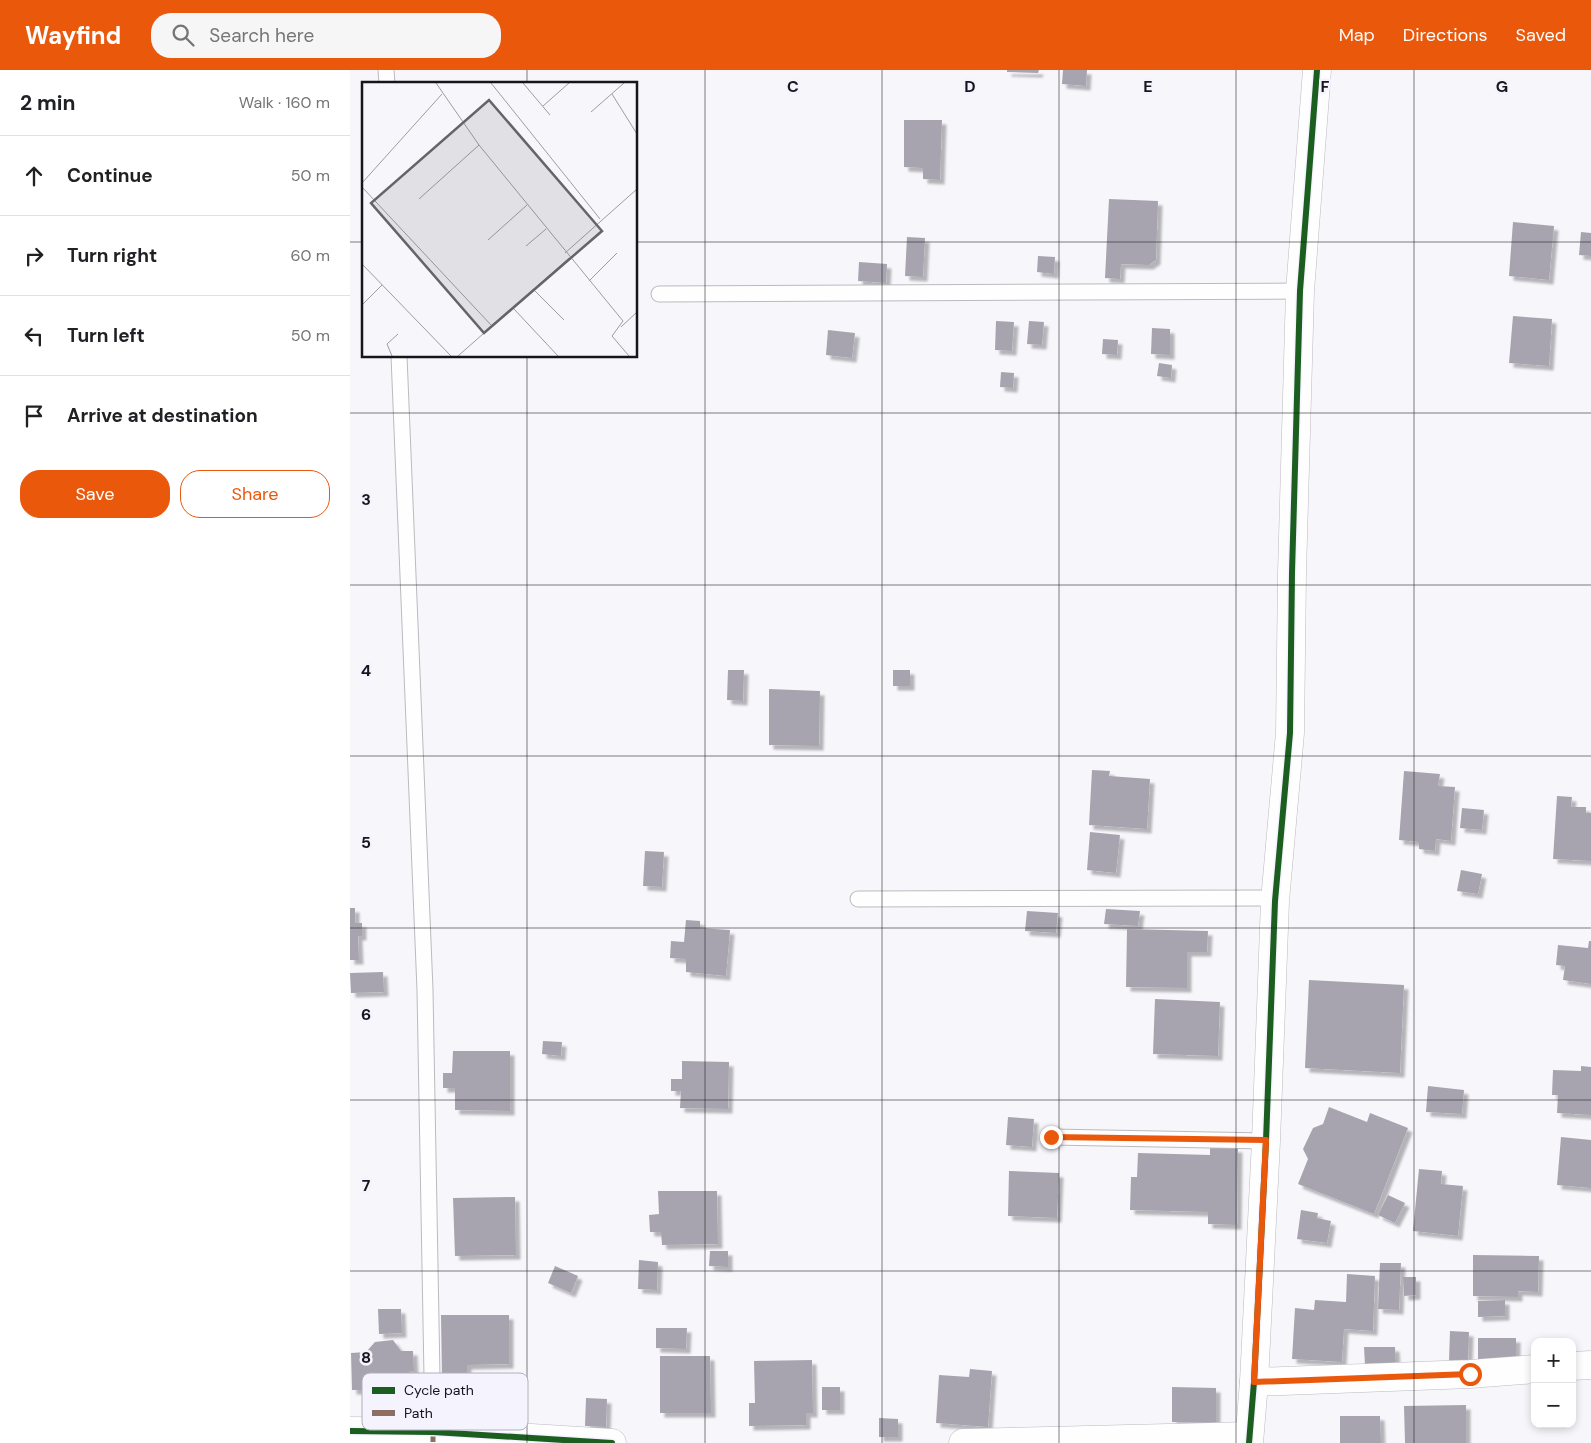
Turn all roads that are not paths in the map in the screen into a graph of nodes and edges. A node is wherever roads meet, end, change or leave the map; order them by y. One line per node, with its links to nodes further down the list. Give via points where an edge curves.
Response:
1 (1317, 70): 2 (street)
2 (1300, 291): 3 (lane); 5 (street, via 1290,733)
3 (659, 294)
4 (399, 358): 12 (lane, via 425,980)
5 (1276, 898): 6 (lane); 8 (street)
6 (858, 899)
7 (1051, 1137): 8 (lane)
8 (1266, 1140): 13 (street)
9 (1591, 1365): 10 (street)
10 (1576, 1366)
11 (1531, 1369): 13 (street)
12 (432, 1373)
13 (1254, 1382): 16 (street)
14 (350, 1431): 15 (street)
15 (433, 1432): 17 (street)
16 (1249, 1439): 18 (street)
17 (612, 1443)
18 (963, 1443)

